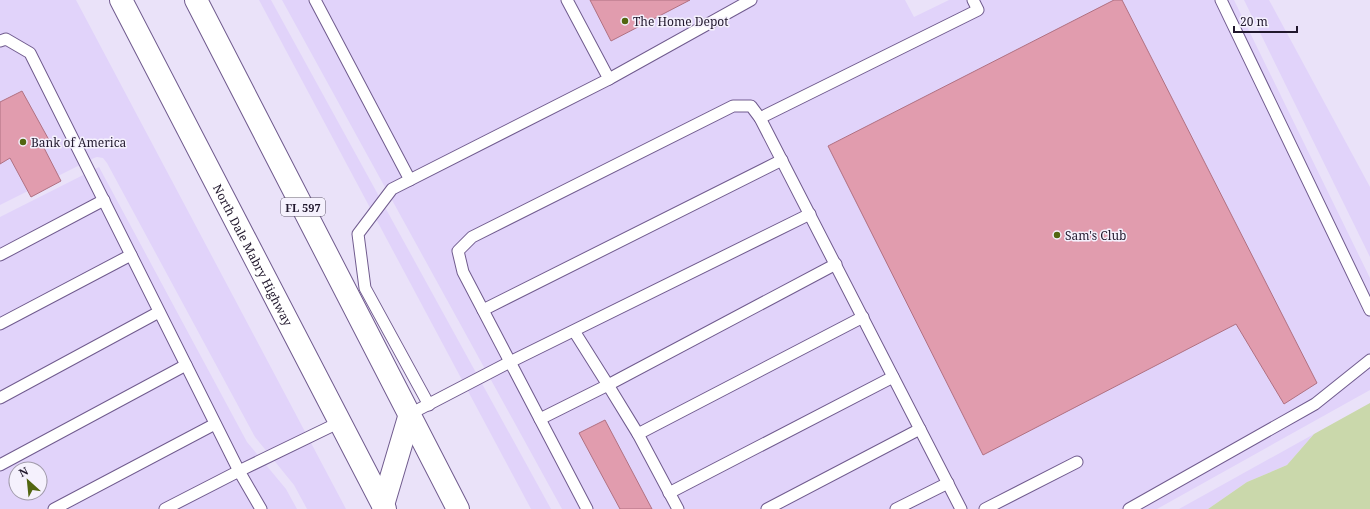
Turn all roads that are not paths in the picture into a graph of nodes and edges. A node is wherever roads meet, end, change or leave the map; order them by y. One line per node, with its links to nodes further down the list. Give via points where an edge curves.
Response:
1 (121, 0): 32 (main road, North Dale Mabry Highway)
2 (196, 0): 30 (main road, FL 597)
3 (314, 0): 12 (lane)
4 (567, 0): 9 (lane)
5 (752, 0): 9 (lane)
6 (972, 0): 10 (lane, via 978,10)
7 (1221, 0): 19 (lane)
8 (0, 41): 13 (lane, via 6,39 30,53)
9 (609, 79): 12 (lane)
10 (760, 118): 11 (lane); 18 (lane, via 751,106 733,106 472,237 458,251 463,272)
11 (782, 160): 14 (lane); 18 (lane)
12 (410, 180): 30 (lane, via 392,189 358,234 365,288)
13 (104, 200): 15 (lane); 16 (lane)
14 (810, 214): 17 (lane); 23 (lane)
15 (0, 255)
16 (131, 255): 20 (lane); 22 (lane)
17 (836, 264): 21 (lane); 28 (lane)
18 (483, 310): 25 (lane)
19 (1370, 310)
20 (159, 312): 26 (lane); 29 (lane)
21 (862, 317): 27 (lane); 35 (lane)
22 (0, 324)
23 (574, 331): 25 (lane); 28 (lane)
24 (1370, 360): 53 (lane, via 1315,404)
25 (510, 362): 30 (lane); 31 (lane)
26 (186, 365): 33 (lane); 37 (lane)
27 (893, 377): 34 (lane); 40 (lane)
28 (608, 385): 31 (lane); 35 (lane)
29 (0, 398)
30 (420, 410): 42 (main road); 46 (main road, FL 597)
31 (540, 419): 47 (lane)
32 (340, 422): 38 (lane); 42 (main road, North Dale Mabry Highway)
33 (216, 424): 38 (lane); 43 (lane)
34 (920, 429): 39 (lane); 41 (lane)
35 (638, 434): 40 (lane)
36 (1077, 462): 52 (lane)
37 (0, 465)
38 (239, 471): 44 (lane); 45 (lane)
39 (948, 483): 50 (lane); 51 (lane)
40 (670, 493): 48 (lane)
41 (788, 504): 49 (lane)
42 (384, 507)
43 (54, 509)
44 (165, 509)
45 (261, 509)
46 (458, 509)
47 (587, 509)
48 (678, 509)
49 (767, 509)
50 (896, 509)
51 (962, 509)
52 (985, 509)
53 (1129, 509)

